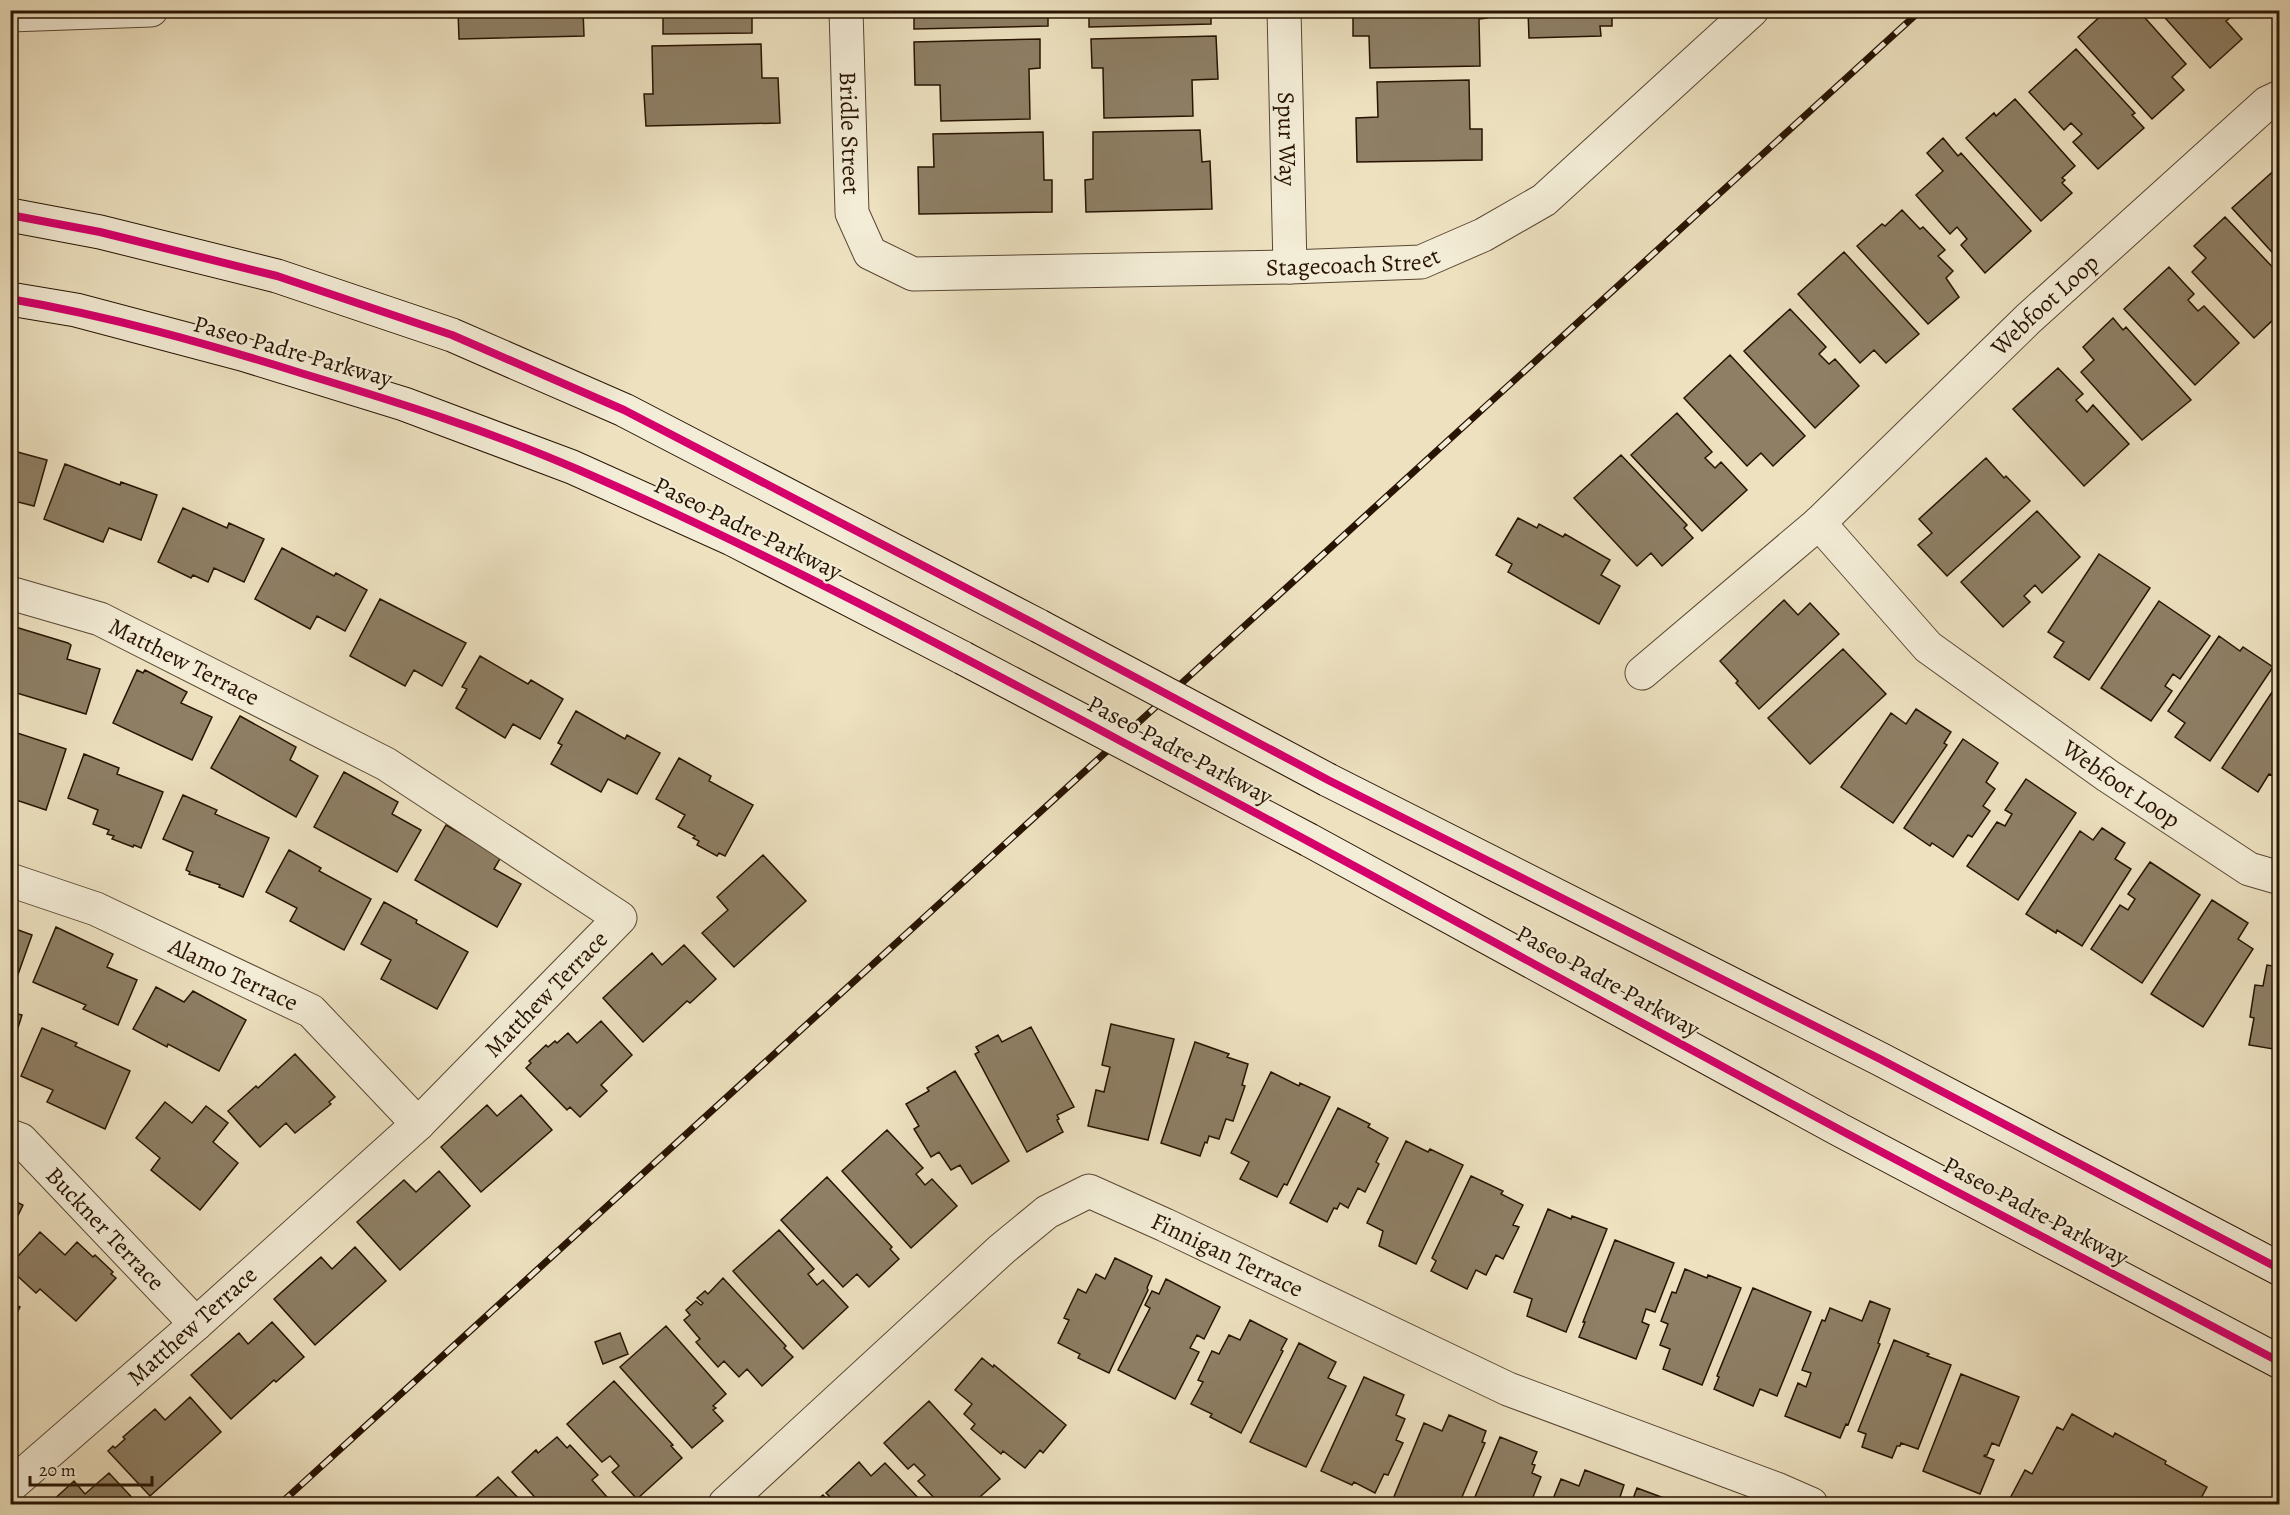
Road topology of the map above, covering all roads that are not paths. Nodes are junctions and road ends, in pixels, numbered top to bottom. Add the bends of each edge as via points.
1 (151, 10) edge
2 (846, 10) edge
3 (1284, 10) edge
4 (1752, 10) edge
5 (10, 15) edge
6 (2280, 97) edge
7 (10, 215) edge
8 (870, 253) joint
9 (1290, 267) junction
10 (10, 299) edge
11 (1819, 523) junction
12 (10, 593) edge
13 (1642, 673) dead end
14 (2280, 878) edge
15 (10, 880) edge
16 (418, 1124) junction
17 (10, 1136) edge
18 (2280, 1269) edge
19 (196, 1324) junction
20 (2280, 1362) edge
21 (10, 1485) edge
22 (1775, 1497) edge
23 (725, 1504) edge
24 (1811, 1504) edge

1 - 5 street
2 - 8 street, Bridle Street via 852,213
3 - 9 street, Spur Way
4 - 9 street, Stagecoach Street via 1544,200 1484,235 1421,262
6 - 11 street, Webfoot Loop via 2267,103 2028,319
7 - 18 street, Paseo Padre Parkway, bridge via 100,232 277,276 452,335 624,410 1328,780 1880,1059
8 - 9 street, Stagecoach Street via 913,274
10 - 20 street, Paseo Padre Parkway, bridge via 76,310 242,354 404,404 572,467 732,539 1309,840 1840,1130
11 - 13 street, Webfoot Loop
11 - 14 street, Webfoot Loop via 1928,647 2108,776 2249,869
12 - 16 street, Matthew Terrace via 100,619 386,764 620,918
15 - 16 street, Alamo Terrace via 96,909 311,1011
16 - 19 street, Matthew Terrace
17 - 19 street, Buckner Terrace via 21,1140
19 - 21 street, Matthew Terrace
22 - 23 street, Finnigan Terrace via 1508,1389 1089,1191 1047,1212 1002,1249
22 - 24 street, Finnigan Terrace

